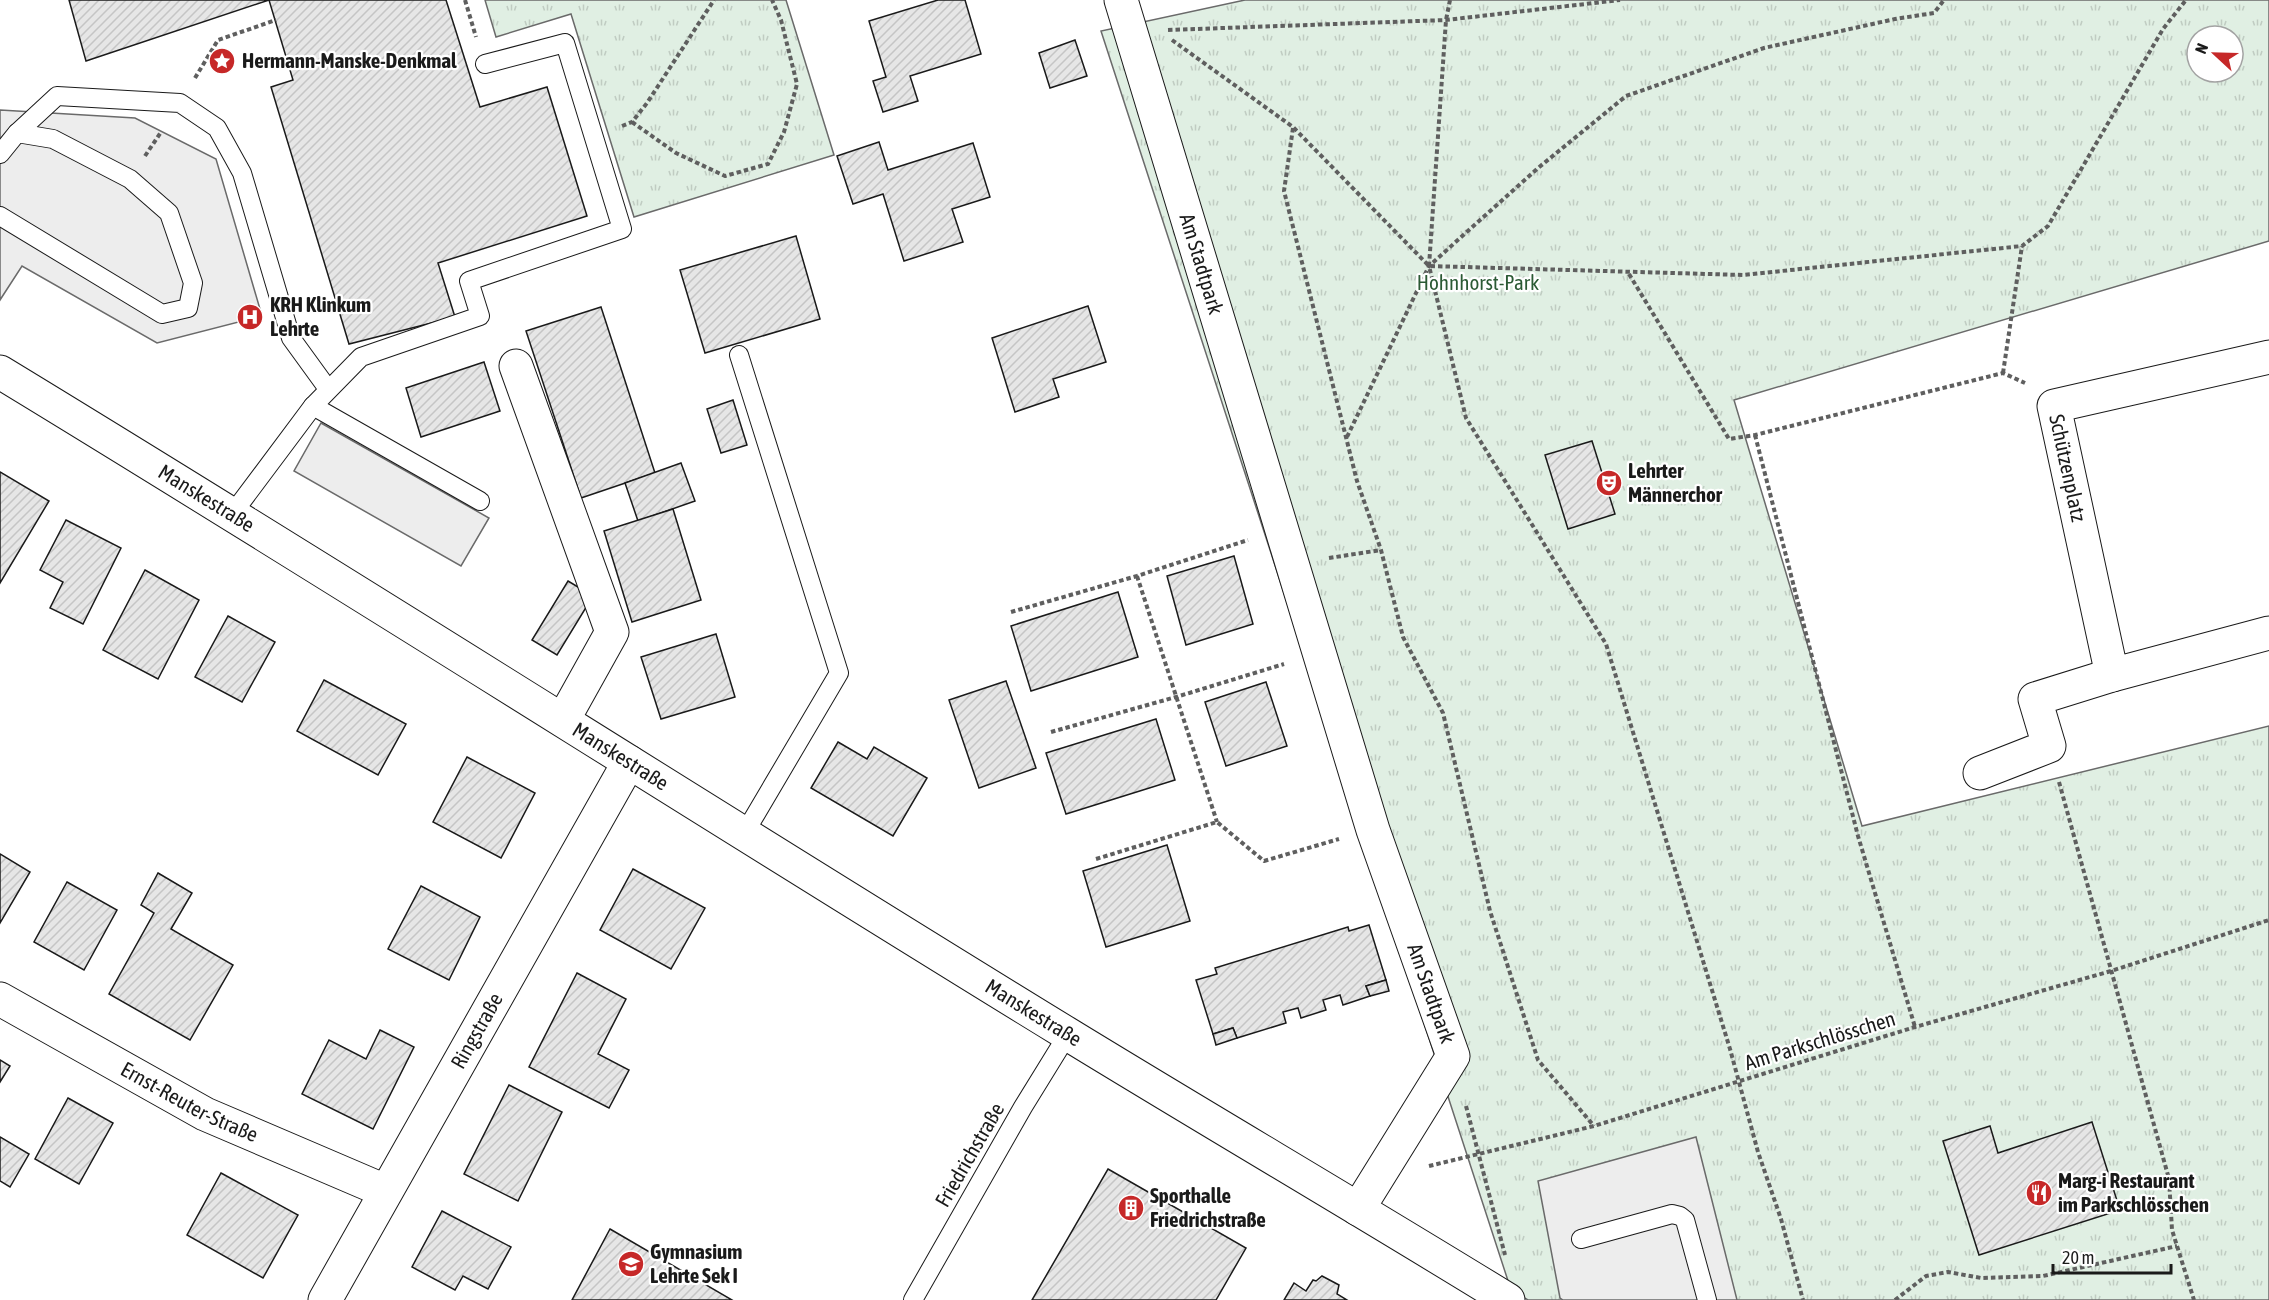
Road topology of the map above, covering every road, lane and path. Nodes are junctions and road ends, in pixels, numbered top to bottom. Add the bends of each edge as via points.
1 (465, 0) edge
2 (714, 0) edge
3 (772, 0) edge
4 (1121, 0) edge
5 (1450, 0) edge
6 (1620, 0) edge
7 (1944, 0) edge
8 (2186, 0) edge
9 (1446, 20) junction
10 (1145, 32) junction
11 (485, 64) joint
12 (632, 122) junction
13 (1293, 127) junction
14 (17, 134) junction
15 (594, 137) junction
16 (0, 153) edge
17 (0, 216) edge
18 (2022, 246) junction
19 (1429, 266) junction
20 (1628, 273) junction
21 (740, 355) dead end
22 (2269, 357) edge
23 (516, 366) dead end
24 (0, 372) edge
25 (2003, 373) junction
26 (328, 389) junction
27 (313, 406) junction
28 (2054, 406) junction
29 (1755, 435) junction
30 (1347, 437) junction
31 (480, 501) dead end
32 (234, 513) junction
33 (1282, 529) junction
34 (1382, 550) junction
35 (1292, 563) junction
36 (1137, 576) junction
37 (1011, 612) dead end
38 (2269, 633) edge
39 (1319, 653) junction
40 (2112, 675) junction
41 (1176, 697) junction
42 (563, 720) junction
43 (1051, 732) dead end
44 (2049, 746) junction
45 (629, 762) junction
46 (1980, 773) dead end
47 (1217, 822) junction
48 (1373, 830) junction
49 (744, 834) junction
50 (1096, 859) dead end
51 (2269, 920) edge
52 (2111, 971) junction
53 (0, 999) edge
54 (1915, 1027) junction
55 (1068, 1034) junction
56 (1453, 1056) junction
57 (1738, 1082) junction
58 (1594, 1126) junction
59 (1479, 1155) junction
60 (1377, 1178) junction
61 (385, 1191) junction
62 (1358, 1209) junction
63 (1581, 1239) dead end
64 (2177, 1246) junction
65 (1501, 1289) edge
66 (325, 1300) edge
67 (913, 1300) edge
68 (1707, 1300) edge
69 (1803, 1300) edge
70 (1895, 1300) edge
71 (2194, 1300) edge

1 - 11 path
2 - 12 path
3 - 12 path via 781,20 796,84 784,132 768,164 724,176 676,153
4 - 10 street, Am Stadtpark
5 - 9 path
6 - 9 path
7 - 19 path via 1934,13 1764,48 1626,96
8 - 18 path via 2163,28 2048,226
9 - 10 path
9 - 19 path
10 - 13 path
10 - 33 street, Am Stadtpark
11 - 15 lane via 565,43
12 - 15 path
13 - 19 path
13 - 30 path via 1284,191
14 - 16 lane
14 - 17 lane via 53,139 130,179 169,213 193,283 188,308 162,314
14 - 26 lane via 57,96 180,103 218,128 243,173 291,338
15 - 26 lane via 622,230 469,282 480,316 361,357
18 - 20 path via 1743,275
18 - 25 path
19 - 20 path
19 - 30 path
19 - 57 path via 1466,418 1606,644
20 - 29 path via 1729,439
21 - 49 lane via 839,673
22 - 28 street, Schützenplatz
23 - 42 street, Manskestraße via 612,632
24 - 32 street, Manskestraße
25 - 28 path via 2028,385
25 - 29 path
26 - 27 lane
27 - 31 lane
27 - 32 lane
28 - 40 street, Schützenplatz
29 - 54 path via 1858,836
30 - 34 path via 1357,481
32 - 42 street, Manskestraße
33 - 35 street, Am Stadtpark
33 - 36 path
34 - 35 path
34 - 58 path via 1403,637 1443,714 1490,911 1538,1060
35 - 39 street, Am Stadtpark
36 - 37 path
36 - 41 path
38 - 40 street
39 - 41 path
39 - 48 street, Am Stadtpark
40 - 44 street via 2035,699
41 - 43 path
41 - 47 path
42 - 45 street, Manskestraße
44 - 46 street
44 - 52 path
45 - 49 street, Manskestraße
45 - 61 street, Ringstraße
47 - 48 path via 1264,861
47 - 50 path
48 - 56 street, Am Stadtpark
49 - 55 street, Manskestraße
51 - 52 path, Am Parkschlösschen
52 - 54 path, Am Parkschlösschen
52 - 64 path via 2169,1179 2172,1230
53 - 61 street, Ernst-Reuter-Straße via 205,1114
54 - 57 path, Am Parkschlösschen
55 - 62 street, Manskestraße
55 - 67 lane, Friedrichstraße
56 - 59 path
56 - 60 street, Am Stadtpark
57 - 58 path, Am Parkschlösschen
57 - 69 path
58 - 59 path, Am Parkschlösschen
59 - 60 path, Am Parkschlösschen
59 - 65 path
60 - 62 street, Am Stadtpark
61 - 66 street, Ringstraße
62 - 65 street, Manskestraße
63 - 68 lane via 1672,1214 1680,1216 1685,1220
64 - 70 path via 2043,1276 1981,1278 1948,1272 1926,1276
64 - 71 path

